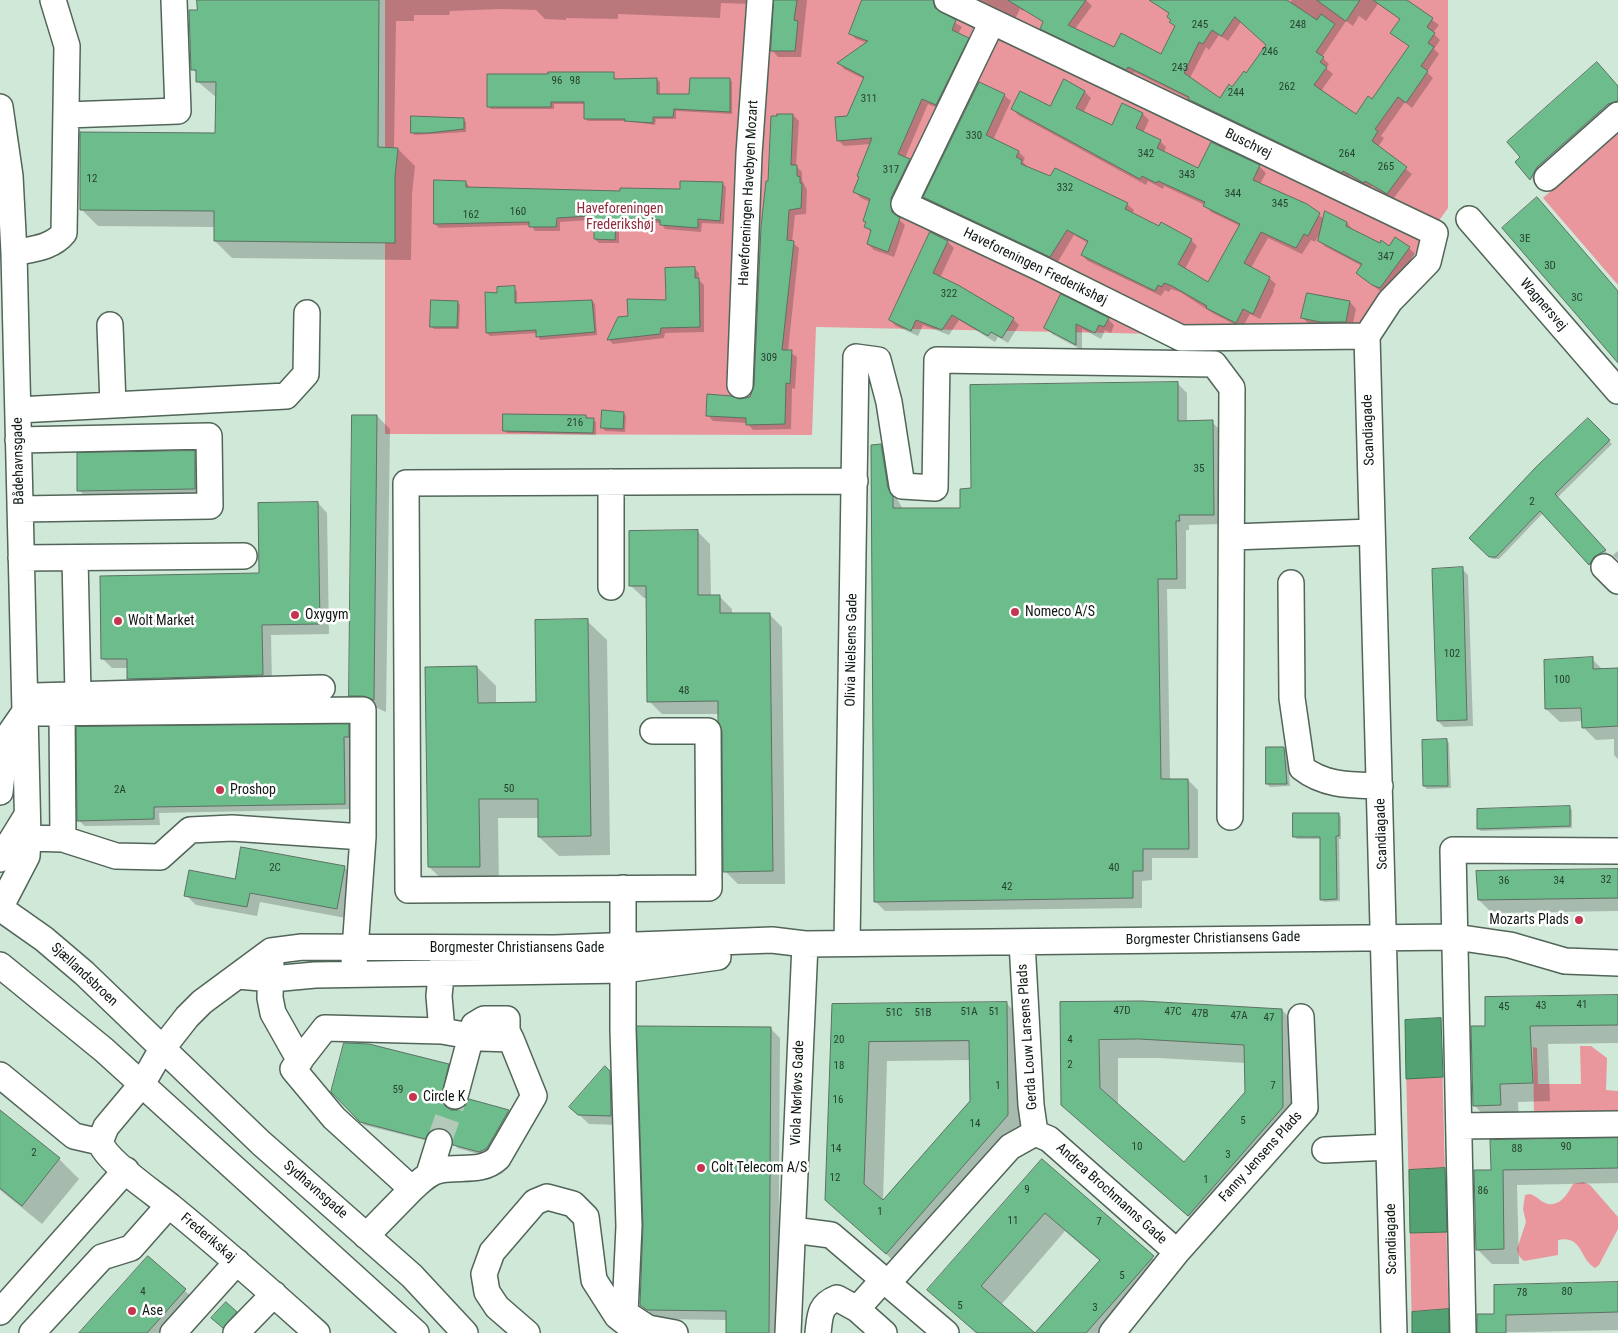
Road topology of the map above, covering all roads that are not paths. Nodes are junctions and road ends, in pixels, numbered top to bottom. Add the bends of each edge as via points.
1 (53, 0) edge
2 (174, 0) edge
3 (760, 0) edge
4 (947, 0) edge
5 (992, 22) junction
6 (0, 107) edge
7 (66, 115) junction
8 (1618, 116) edge
9 (1547, 178) dead end
10 (1469, 219) dead end
11 (14, 253) junction
12 (8, 301) edge
13 (307, 313) dead end
14 (110, 325) dead end
15 (1366, 336) junction
16 (740, 385) dead end
17 (1618, 391) edge
18 (113, 405) junction
19 (18, 410) junction
20 (18, 440) junction
21 (854, 481) junction
22 (611, 482) junction
23 (20, 509) junction
24 (1372, 532) junction
25 (1232, 537) junction
26 (244, 556) dead end
27 (21, 558) junction
28 (75, 558) junction
29 (1291, 583) dead end
30 (611, 587) dead end
31 (11, 606) edge
32 (322, 688) dead end
33 (70, 704) junction
34 (24, 705) junction
35 (653, 731) dead end
36 (10, 739) edge
37 (1380, 786) junction
38 (0, 792) edge
39 (1230, 817) dead end
40 (28, 826) junction
41 (363, 837) junction
42 (63, 839) junction
43 (1618, 851) edge
44 (0, 860) edge
45 (623, 888) junction
46 (0, 908) edge
47 (1455, 937) junction
48 (1385, 938) junction
49 (1022, 942) junction
50 (847, 943) junction
51 (805, 944) junction
52 (355, 948) junction
53 (443, 948) junction
54 (271, 951) junction
55 (624, 958) junction
56 (1618, 963) edge
57 (0, 965) edge
58 (441, 973) junction
59 (354, 974) junction
60 (238, 976) junction
61 (272, 979) junction
62 (1300, 1017) dead end
63 (491, 1030) junction
64 (442, 1031) junction
65 (162, 1049) junction
66 (300, 1061) junction
67 (0, 1075) edge
68 (142, 1084) junction
69 (460, 1097) tunnel mouth
70 (1618, 1124) edge
71 (1458, 1126) junction
72 (1035, 1133) junction
73 (100, 1142) junction
74 (444, 1143) tunnel mouth
75 (1390, 1147) junction
76 (1325, 1150) dead end
77 (126, 1170) junction
78 (427, 1178) junction
79 (169, 1205) junction
80 (793, 1230) junction
81 (366, 1236) junction
82 (1177, 1252) junction
83 (237, 1262) junction
84 (885, 1282) junction
85 (274, 1294) junction
86 (857, 1309) junction
87 (0, 1312) edge
88 (32, 1333) edge
89 (173, 1333) edge
90 (236, 1333) edge
91 (317, 1333) edge
92 (416, 1333) edge
93 (465, 1333) edge
94 (527, 1333) edge
95 (639, 1333) edge
96 (674, 1333) edge
97 (788, 1333) edge
98 (818, 1333) edge
99 (884, 1333) edge
100 (946, 1333) edge
101 (1112, 1333) edge
102 (1394, 1333) edge
103 (1463, 1333) edge

1 - 7 street via 67,46
2 - 7 street via 178,111
3 - 16 street, Haveforeningen Havebyen Mozart via 749,154
4 - 5 street, Buschvej
5 - 15 street, Buschvej via 1435,234 1428,262 1390,301
5 - 15 street, Haveforeningen Frederikshøj via 904,204 1181,338
6 - 11 street, Bådehavnsgade via 10,176
7 - 11 street via 64,233 48,246
8 - 9 street
10 - 17 street, Wagnersvej
11 - 12 street, Bådehavnsgade
12 - 19 street, Bådehavnsgade
13 - 18 street via 306,374 286,396
14 - 18 street
15 - 24 street, Scandiagade
18 - 19 street
19 - 20 street, Bådehavnsgade
20 - 23 street, Bådehavnsgade
20 - 23 street via 209,436 210,506
21 - 22 street
21 - 25 street, Olivia Nielsens Gade via 856,357 878,360 889,402 902,486 935,488 937,360 1214,364 1232,388
21 - 50 street, Olivia Nielsens Gade
22 - 30 street
22 - 45 street via 406,483 408,890
23 - 27 street, Bådehavnsgade
24 - 25 street
24 - 37 street, Scandiagade
25 - 39 street
26 - 28 street
27 - 28 street
27 - 31 street, Bådehavnsgade
28 - 33 street
29 - 37 street via 1292,698 1302,768 1315,778 1335,784
31 - 34 street, Bådehavnsgade
32 - 33 street
33 - 34 street
33 - 41 street via 364,710
33 - 42 street
34 - 36 street, Bådehavnsgade
35 - 45 street via 708,730 709,888
36 - 38 street
36 - 40 street, Bådehavnsgade
37 - 48 street, Scandiagade
40 - 42 street
40 - 44 street
40 - 46 street, Bådehavnsgade via 27,856
41 - 42 street via 232,828 190,830 160,857 116,856
41 - 52 street
43 - 47 street via 1453,850
45 - 55 street
46 - 65 street, Sjællandsbroen via 44,938
47 - 48 street, Borgmester Christiansens Gade
47 - 56 street, Borgmester Christiansens Gade via 1510,945 1565,961
47 - 71 street
48 - 49 street, Borgmester Christiansens Gade
48 - 75 street, Scandiagade
49 - 50 street, Borgmester Christiansens Gade
49 - 72 street, Gerda Louw Larsens Plads
50 - 51 street, Borgmester Christiansens Gade
51 - 55 street, Borgmester Christiansens Gade via 772,940
51 - 80 street, Viola Nørløvs Gade
52 - 53 street, Borgmester Christiansens Gade
52 - 54 street, Borgmester Christiansens Gade via 302,947
52 - 59 street
53 - 55 street, Borgmester Christiansens Gade
53 - 58 street
54 - 60 street, Borgmester Christiansens Gade
54 - 61 street
55 - 58 street, Borgmester Christiansens Gade
55 - 96 street via 628,1248 625,1312 648,1328
57 - 68 street
58 - 59 street, Borgmester Christiansens Gade
58 - 64 street
59 - 61 street, Borgmester Christiansens Gade
60 - 61 street, Borgmester Christiansens Gade
60 - 65 street, Borgmester Christiansens Gade via 202,1002
61 - 66 street via 270,998 273,1013
62 - 82 street, Fanny Jensens Plads via 1305,1108
63 - 64 street
63 - 69 street
63 - 78 street via 534,1096 493,1163
64 - 66 street via 325,1028
65 - 68 street, Borgmester Christiansens Gade
65 - 81 street, Sydhavnsgade
66 - 78 street via 293,1069 334,1118
67 - 73 street via 74,1136
68 - 73 street via 106,1127
68 - 92 street
70 - 71 street
71 - 103 street
72 - 82 street, Andrea Brochmanns Gade via 1049,1139
72 - 84 street via 1010,1147
73 - 77 street, Frederikskaj via 107,1154
74 - 78 street
75 - 76 street
75 - 102 street, Scandiagade
77 - 79 street, Frederikskaj
77 - 87 street
78 - 81 street
79 - 83 street, Frederikskaj
79 - 88 street via 131,1248 102,1257
80 - 84 street via 831,1235
80 - 97 street, Viola Nørløvs Gade
81 - 93 street, Sydhavnsgade via 412,1276
82 - 101 street, Andrea Brochmanns Gade
83 - 85 street, Frederikskaj
83 - 89 street
84 - 86 street
84 - 100 street
85 - 90 street
85 - 91 street, Frederikskaj
86 - 98 street via 837,1298 828,1302 820,1310
86 - 99 street
94 - 95 street via 496,1306 487,1292 484,1274 492,1252 535,1202 548,1197 573,1204 586,1216 594,1280 617,1316

